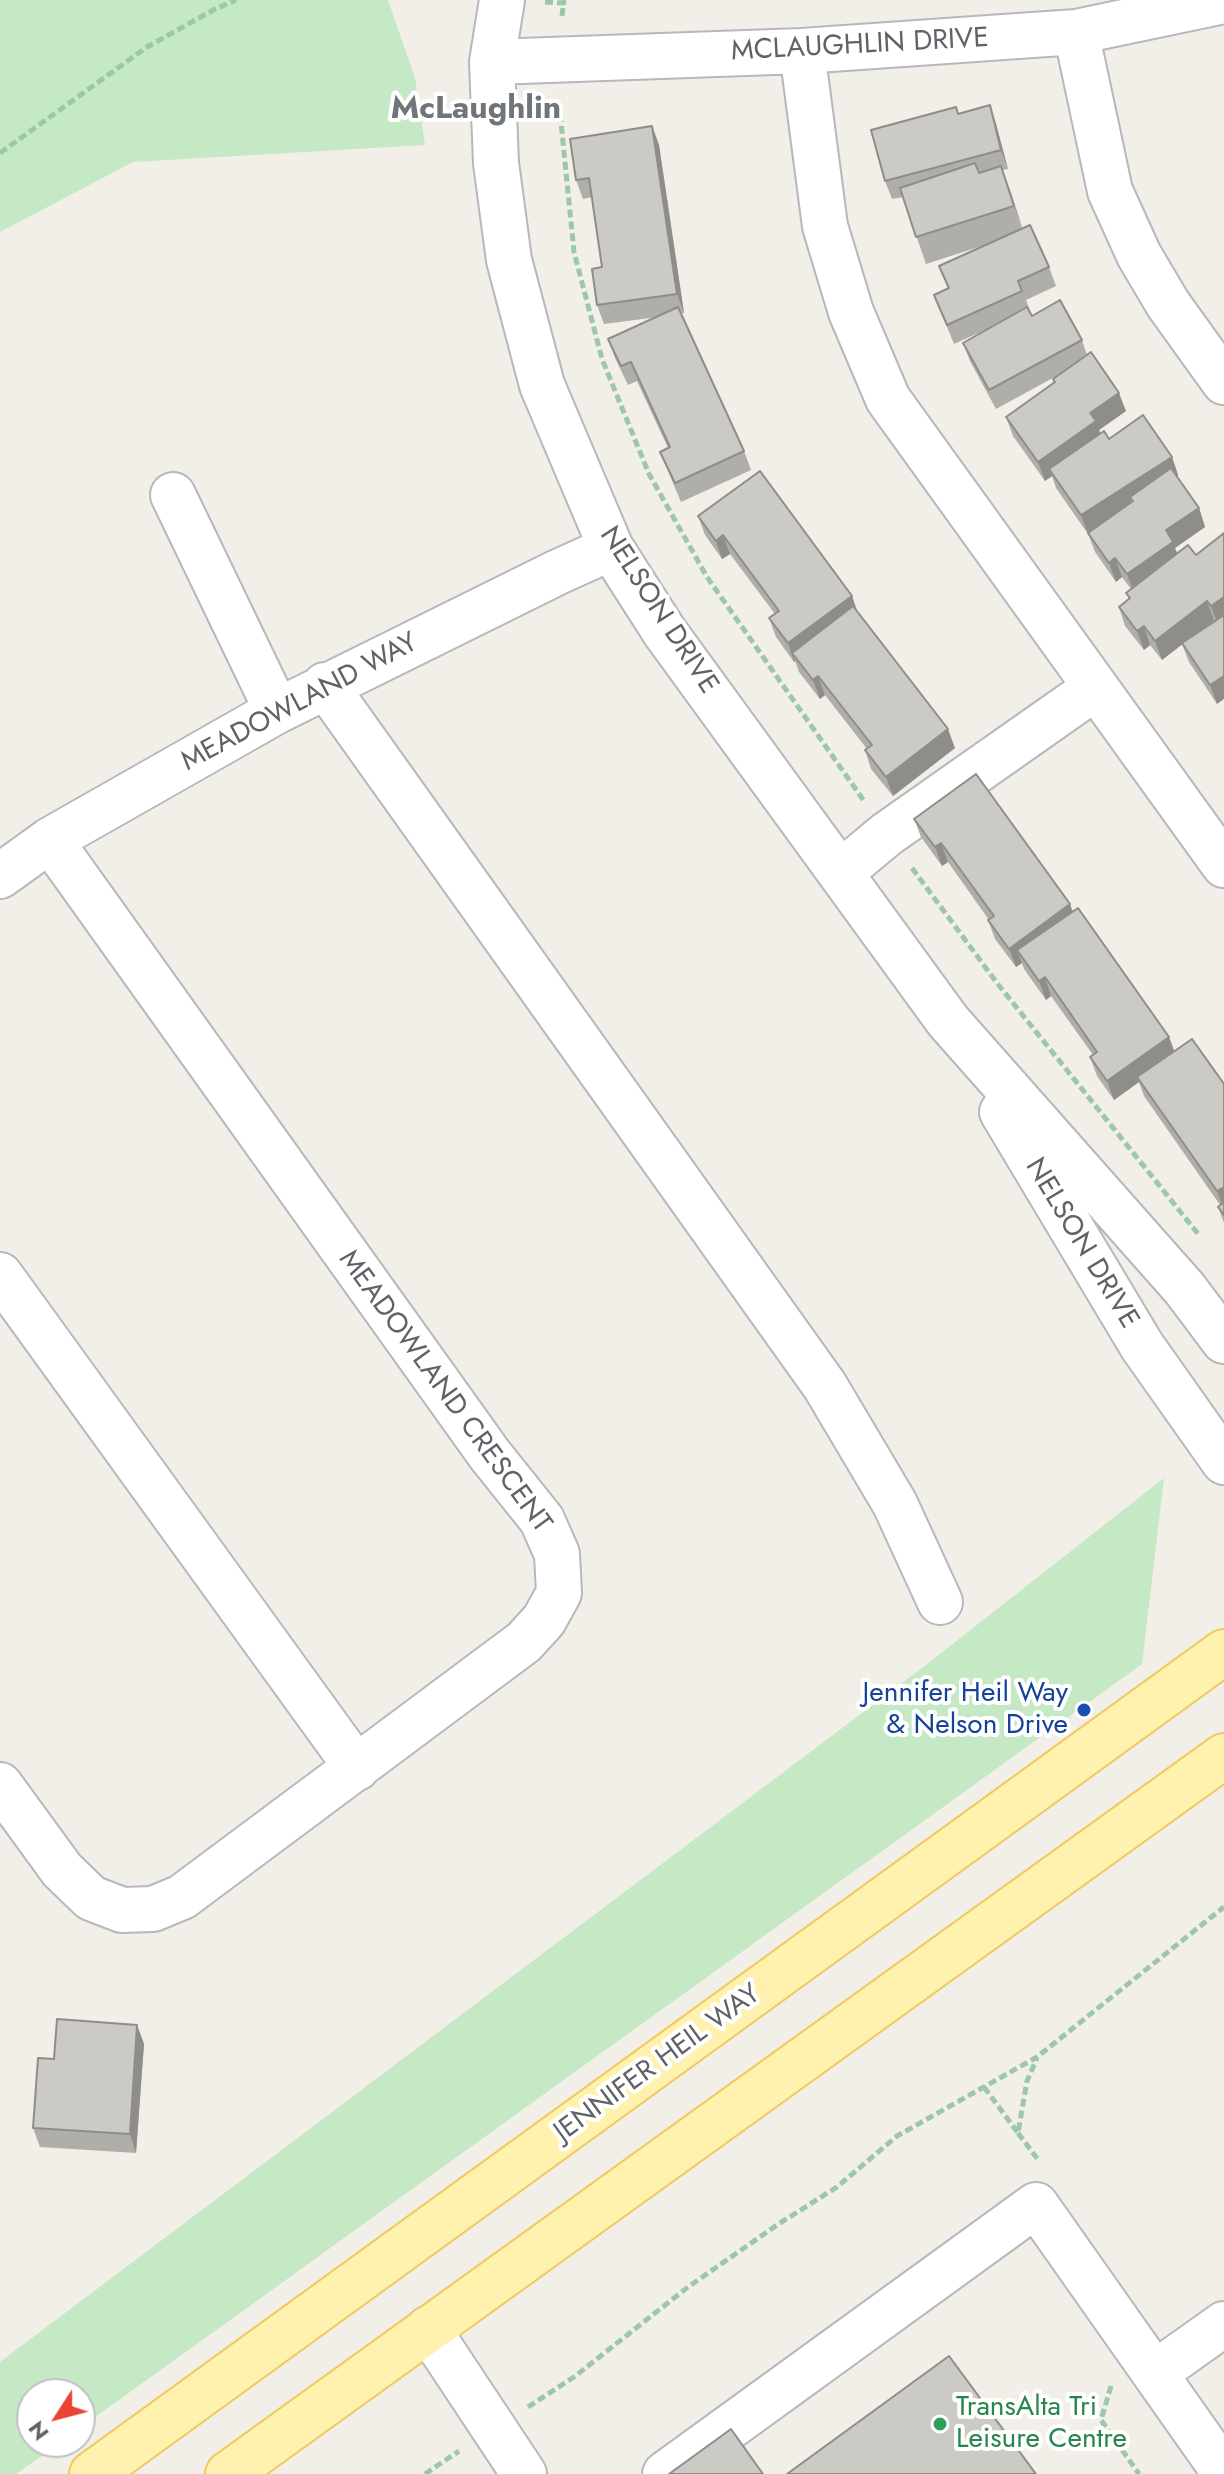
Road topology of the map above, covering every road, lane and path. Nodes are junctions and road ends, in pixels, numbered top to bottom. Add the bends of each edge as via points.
1 (236, 0) edge
2 (502, 0) edge
3 (1224, 1) edge
4 (1076, 32) junction
5 (802, 51) junction
6 (492, 62) junction
7 (559, 110) dead end
8 (0, 153) edge
9 (1224, 382) edge
10 (173, 495) dead end
11 (611, 548) junction
12 (325, 685) junction
13 (1095, 688) junction
14 (277, 711) junction
15 (887, 834) junction
16 (50, 840) junction
17 (1224, 865) edge
18 (840, 873) junction
19 (0, 876) edge
20 (948, 1021) junction
21 (1209, 1247) dead end
22 (0, 1275) edge
23 (1224, 1341) edge
24 (1224, 1462) edge
25 (940, 1602) dead end
26 (1224, 1652) edge
27 (1224, 1756) edge
28 (357, 1768) junction
29 (0, 1785) edge
30 (1224, 1907) edge
31 (1037, 2057) junction
32 (984, 2087) junction
33 (1018, 2133) junction
34 (1046, 2171) dead end
35 (1224, 2324) edge
36 (428, 2329) junction
37 (1129, 2336) junction
38 (1155, 2373) junction
39 (495, 2428) junction
40 (1224, 2472) edge
41 (92, 2474) edge
42 (228, 2474) edge
43 (425, 2474) edge
44 (524, 2474) edge
45 (665, 2474) edge
46 (1139, 2474) edge

1 - 8 path via 147,47
2 - 6 street, NELSON DRIVE
3 - 4 street, MCLAUGHLIN DRIVE
4 - 5 street, MCLAUGHLIN DRIVE
4 - 9 street via 1110,191 1168,304
5 - 6 street, MCLAUGHLIN DRIVE
5 - 13 street via 825,226 851,312 888,399
6 - 11 street, NELSON DRIVE via 496,163 509,260 542,385
7 - 15 path via 574,252 602,359 649,474 707,577
10 - 14 street
11 - 12 street, MEADOWLAND WAY
11 - 18 street, NELSON DRIVE via 664,631
12 - 14 street, MEADOWLAND WAY
12 - 25 street via 825,1386 895,1504
13 - 15 street
13 - 17 street
14 - 16 street, MEADOWLAND WAY
15 - 18 street
15 - 21 path via 997,983
16 - 19 street, MEADOWLAND WAY
16 - 28 street, MEADOWLAND CRESCENT via 490,1455 542,1520 557,1554 559,1593 524,1642
18 - 20 street, NELSON DRIVE
20 - 23 street, NELSON DRIVE via 1185,1289
20 - 24 street, NELSON DRIVE via 1142,1346
22 - 28 street
26 - 41 main road, JENNIFER HEIL WAY
27 - 36 main road
28 - 29 street, MEADOWLAND CRESCENT via 182,1897 153,1909 122,1910 91,1898 62,1870
30 - 31 path
31 - 32 path
31 - 33 path
32 - 33 path
32 - 39 path via 897,2136 837,2187 688,2287 574,2377
33 - 34 path
35 - 38 street
36 - 39 street
36 - 42 main road
37 - 38 street
37 - 45 street via 1036,2205
37 - 46 path via 1101,2420
38 - 40 street
39 - 43 path
39 - 44 street

